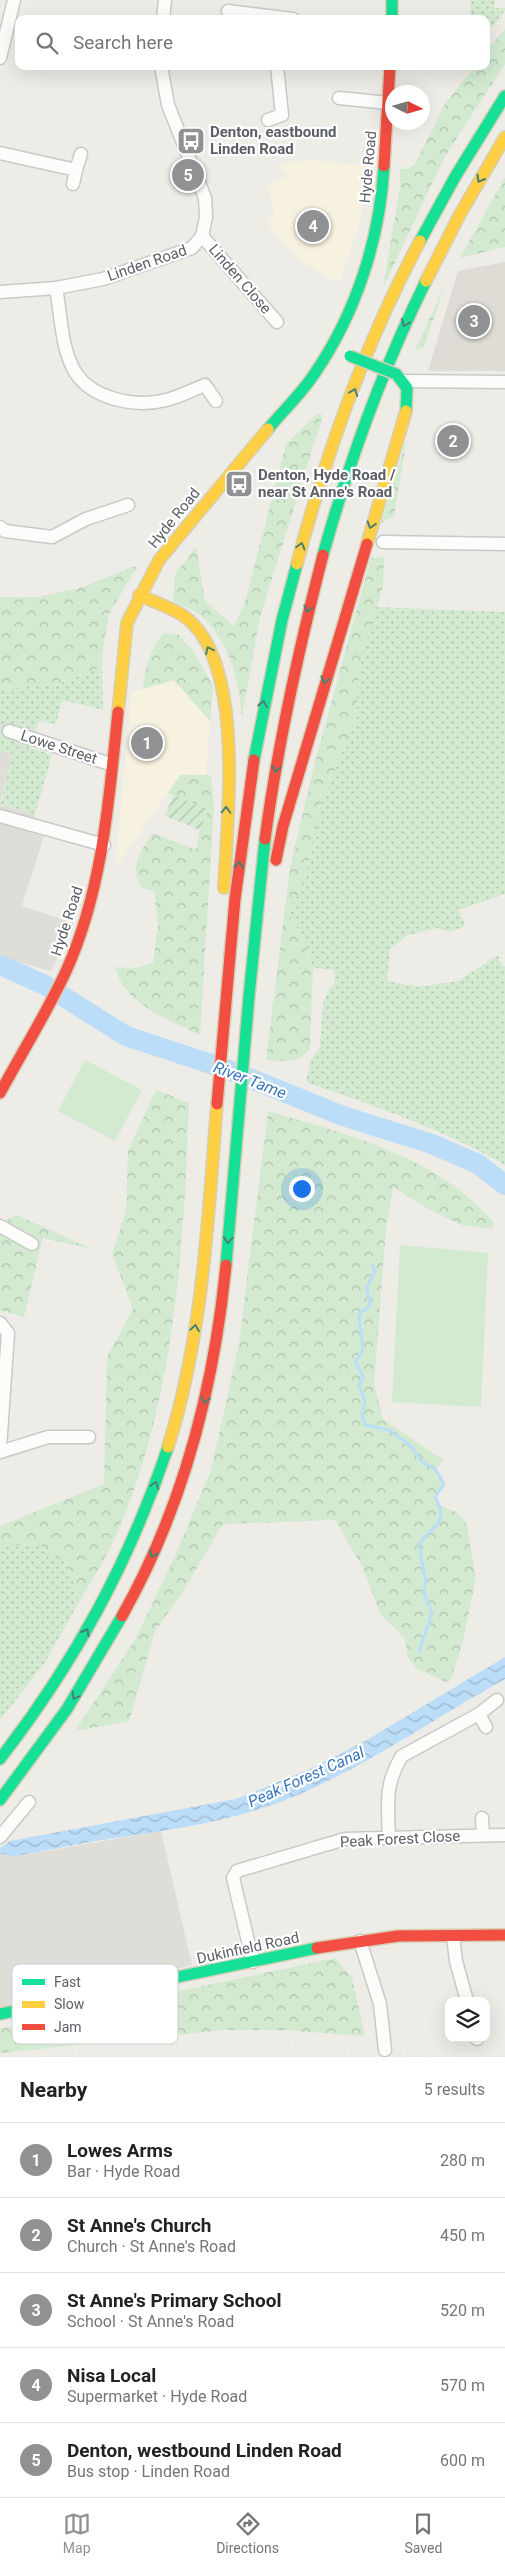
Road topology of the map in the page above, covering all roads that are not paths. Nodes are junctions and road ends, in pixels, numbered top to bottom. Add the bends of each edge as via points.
1 (14, 0) edge
2 (165, 0) edge
3 (392, 0) edge
4 (228, 11) dead end
5 (163, 15) edge
6 (257, 15) edge
7 (392, 15) edge
8 (0, 58) edge
9 (162, 70) edge
10 (277, 70) edge
11 (390, 70) edge
12 (389, 85) edge
13 (505, 96) edge
14 (338, 98) dead end
15 (385, 103) edge
16 (268, 120) dead end
17 (386, 130) edge
18 (505, 137) edge
19 (0, 153) edge
20 (81, 154) dead end
21 (76, 170) junction
22 (73, 184) dead end
23 (202, 236) junction
24 (56, 288) junction
25 (0, 292) edge
26 (277, 322) dead end
27 (332, 346) junction
28 (400, 378) junction
29 (505, 382) edge
30 (216, 401) dead end
31 (128, 505) dead end
32 (0, 527) edge
33 (383, 542) dead end
34 (505, 544) edge
35 (139, 595) junction
36 (8, 731) dead end
37 (110, 764) junction
38 (0, 816) edge
39 (104, 845) junction
40 (229, 912) junction
41 (261, 915) junction
42 (0, 1093) edge
43 (0, 1226) edge
44 (32, 1244) dead end
45 (0, 1323) edge
46 (3, 1375) edge
47 (89, 1437) dead end
48 (0, 1448) edge
49 (0, 1452) edge
50 (497, 1700) dead end
51 (479, 1714) junction
52 (486, 1727) dead end
53 (0, 1759) edge
54 (0, 1800) edge
55 (29, 1802) dead end
56 (482, 1818) dead end
57 (482, 1835) junction
58 (505, 1835) edge
59 (0, 1836) edge
60 (389, 1837) junction
61 (505, 1935) edge
62 (453, 1936) junction
63 (360, 1941) junction
64 (253, 1962) junction
65 (178, 1977) edge
66 (466, 1997) edge
67 (386, 2050) dead end

1 - 8 street
2 - 5 street
3 - 7 main road
4 - 6 street
9 - 23 street, Linden Road via 168,105 205,198
10 - 16 street via 282,116
11 - 12 main road, Hyde Road
40 -> 13 main road via 276,638 307,522 383,319 428,226
14 - 15 street
17 - 27 main road, Hyde Road via 377,227 359,288
18 -> 41 main road via 456,222 408,317 362,430 330,529 305,623 284,724
19 - 21 street
20 - 21 street
21 - 22 street
23 - 24 street, Linden Road via 192,248 160,260 102,279
23 - 26 street, Linden Close
24 - 25 street, Linden Road
24 - 30 street via 74,370 95,390 127,403 166,401 205,384
27 - 28 main road, bridge
27 - 35 main road, Hyde Road via 314,375 159,560
28 - 29 street
28 -> 41 main road via 408,395 406,411 282,826
31 - 32 street via 86,519 52,537 5,531
33 - 34 street
35 - 37 main road, Hyde Road via 127,623
40 -> 35 main road via 228,737 223,690 210,648 193,624
36 - 37 street, Lowe Street
37 - 39 main road, Hyde Road
38 - 39 street
39 - 42 main road, Hyde Road via 86,916 67,969
53 -> 40 main road via 48,1696 89,1628 128,1552 172,1432 191,1356 201,1292
41 -> 54 main road via 215,1354 188,1462 133,1599 65,1712
43 - 44 street
45 - 46 street via 8,1334
46 - 48 street
47 - 49 street via 48,1437
50 - 51 street
51 - 52 street
51 - 60 street via 402,1756 387,1789
55 - 59 street
56 - 57 street, Peak Forest Close
57 - 58 street, Peak Forest Close
57 - 60 street, Peak Forest Close
60 - 64 street, Peak Forest Close via 327,1843 237,1871 233,1878
61 - 62 main road, Dukinfield Road
62 - 63 main road, Dukinfield Road via 398,1936
62 - 66 street
63 - 64 main road, Dukinfield Road
63 - 67 street via 380,2004
64 - 65 main road, Dukinfield Road

